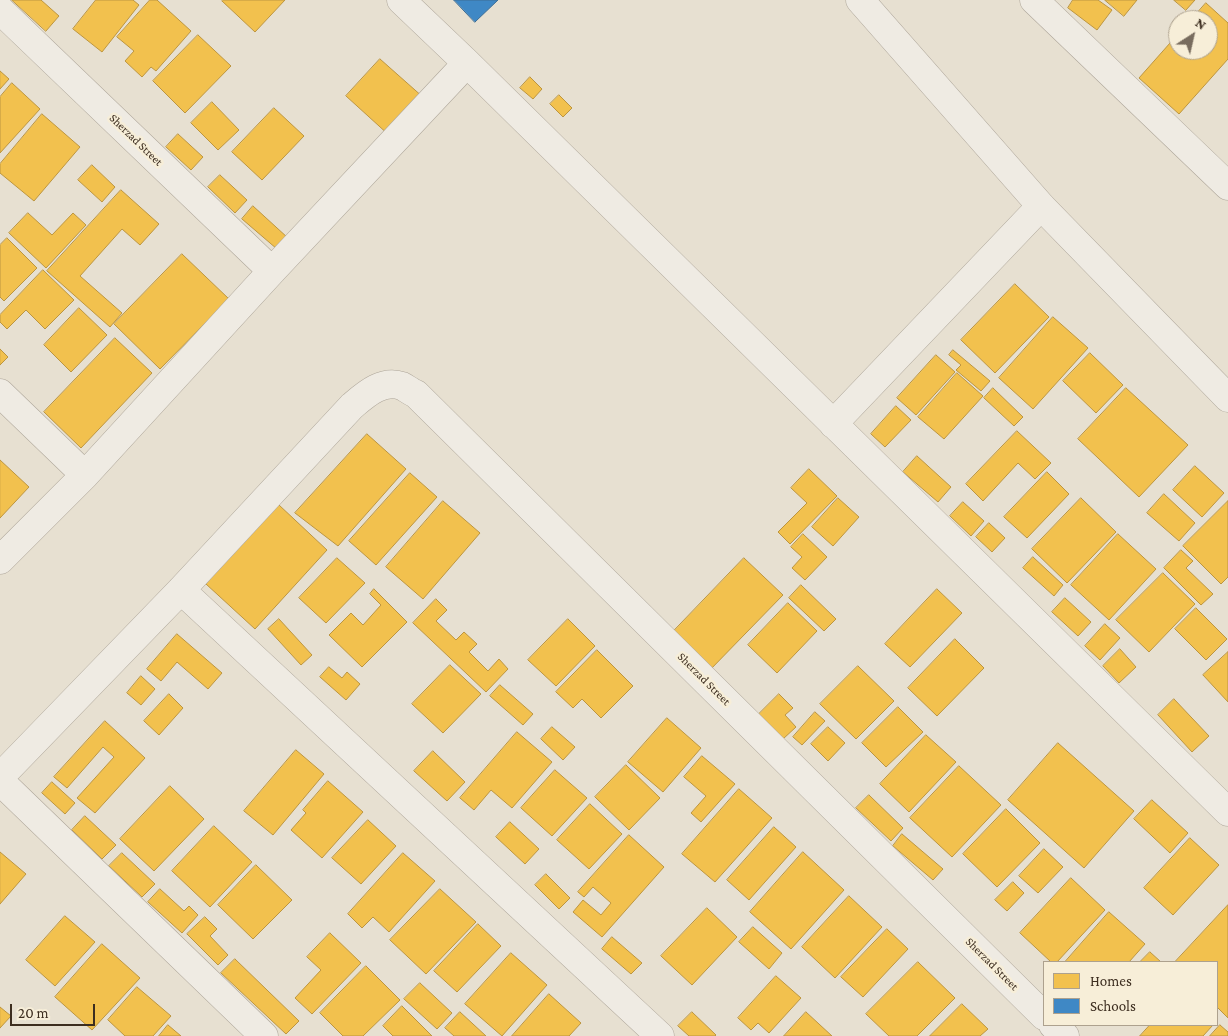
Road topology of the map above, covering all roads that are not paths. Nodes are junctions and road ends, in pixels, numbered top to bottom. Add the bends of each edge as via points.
1 (401, 0) edge
2 (860, 0) edge
3 (1034, 0) edge
4 (0, 10) edge
5 (467, 63) junction
6 (1228, 186) edge
7 (1041, 206) junction
8 (272, 271) junction
9 (0, 393) edge
10 (1228, 398) edge
11 (833, 424) junction
12 (85, 474) junction
13 (0, 560) edge
14 (181, 590) junction
15 (0, 777) edge
16 (0, 782) edge
17 (1228, 812) edge
18 (1043, 1015) edge
19 (1054, 1026) edge
20 (264, 1036) edge
21 (660, 1036) edge
22 (1065, 1036) edge

1 - 5 street
2 - 7 street
3 - 6 street
4 - 8 street, Sherzad Street
5 - 8 street
5 - 11 street
7 - 10 street
7 - 11 street
8 - 12 street
9 - 12 street
11 - 17 street
12 - 13 street
14 - 15 street, Sherzad Street
14 - 18 street, Sherzad Street via 352,406 384,385 400,385 416,394
14 - 21 street
16 - 20 street
19 - 22 street

